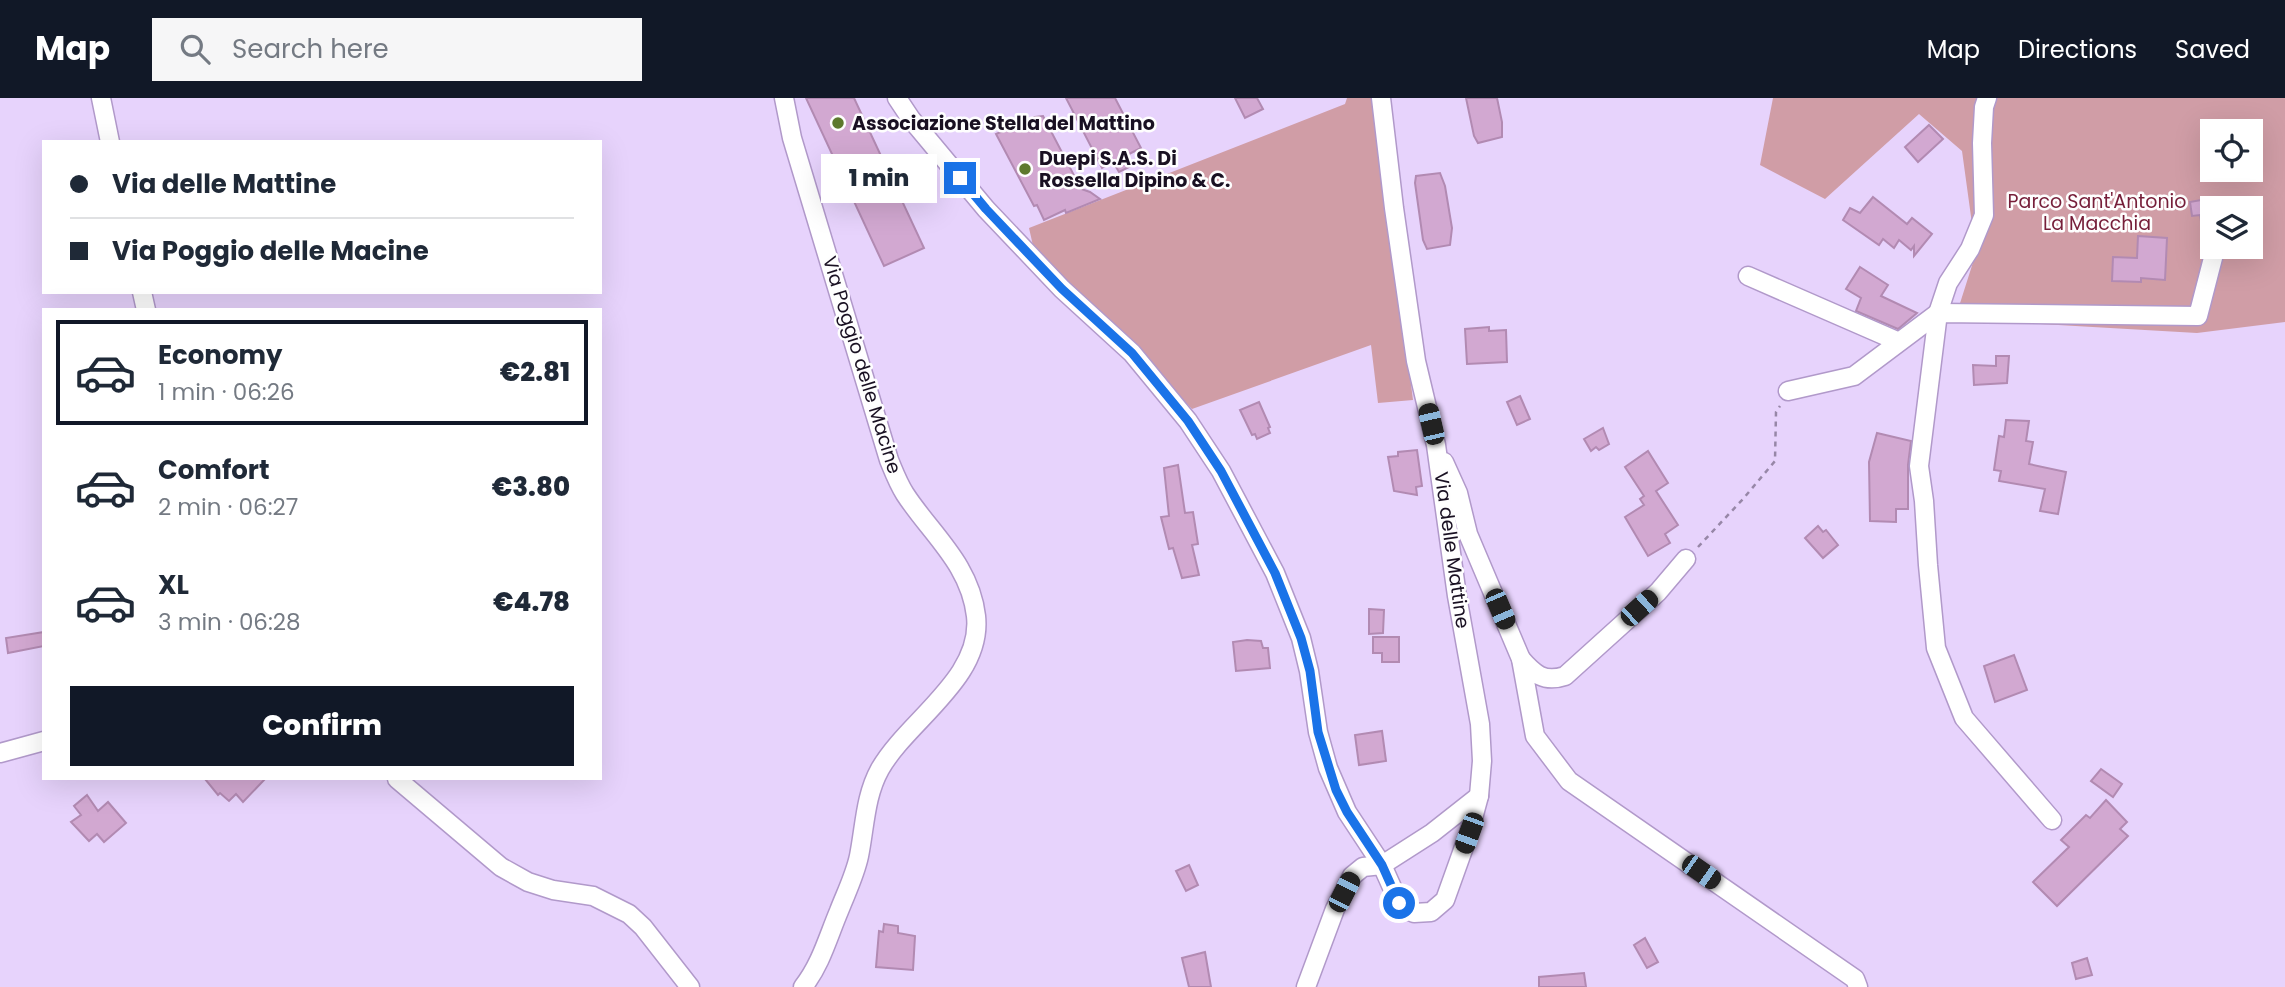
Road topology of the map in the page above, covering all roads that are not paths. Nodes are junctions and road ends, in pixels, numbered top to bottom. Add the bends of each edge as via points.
1 (101, 98) edge
2 (784, 98) edge
3 (897, 98) edge
4 (1381, 98) edge
5 (1987, 98) edge
6 (110, 140) edge
7 (2213, 259) edge
8 (1748, 276) dead end
9 (1938, 313) junction
10 (1897, 341) junction
11 (1788, 391) road end
12 (1436, 445) junction
13 (1686, 559) road end
14 (1521, 659) junction
15 (42, 742) edge
16 (0, 754) edge
17 (398, 780) edge
18 (1479, 796) junction
19 (2053, 820) dead end
20 (1383, 868) junction
21 (690, 987) edge
22 (803, 987) edge
23 (1306, 987) edge
24 (1858, 987) edge

1 - 6 street
2 - 22 street, Via Poggio delle Macine via 889,460 904,493 952,553 976,615 972,652 957,678 891,751 878,772 855,873 816,970
3 - 20 street via 986,209 1062,289 1132,353 1188,421 1221,471 1275,573 1301,638 1318,732 1336,790
4 - 12 street, Via delle Mattine via 1416,361
5 - 9 street via 1982,143 1984,215 1970,249 1948,283
7 - 9 street via 2197,316
8 - 10 street
9 - 10 street
9 - 19 street via 1919,466 1936,648 1964,718
10 - 11 street via 1854,376
12 - 14 street
12 - 18 street, Via delle Mattine via 1480,724
13 - 14 street via 1658,592 1565,676 1544,679
14 - 24 street via 1535,736 1569,781 1855,979
15 - 16 street
17 - 21 street via 501,867 528,882 593,896 629,914
18 - 20 street
18 - 20 street, Via delle Mattine via 1439,907 1423,914 1405,909
20 - 23 street via 1363,867 1352,876

